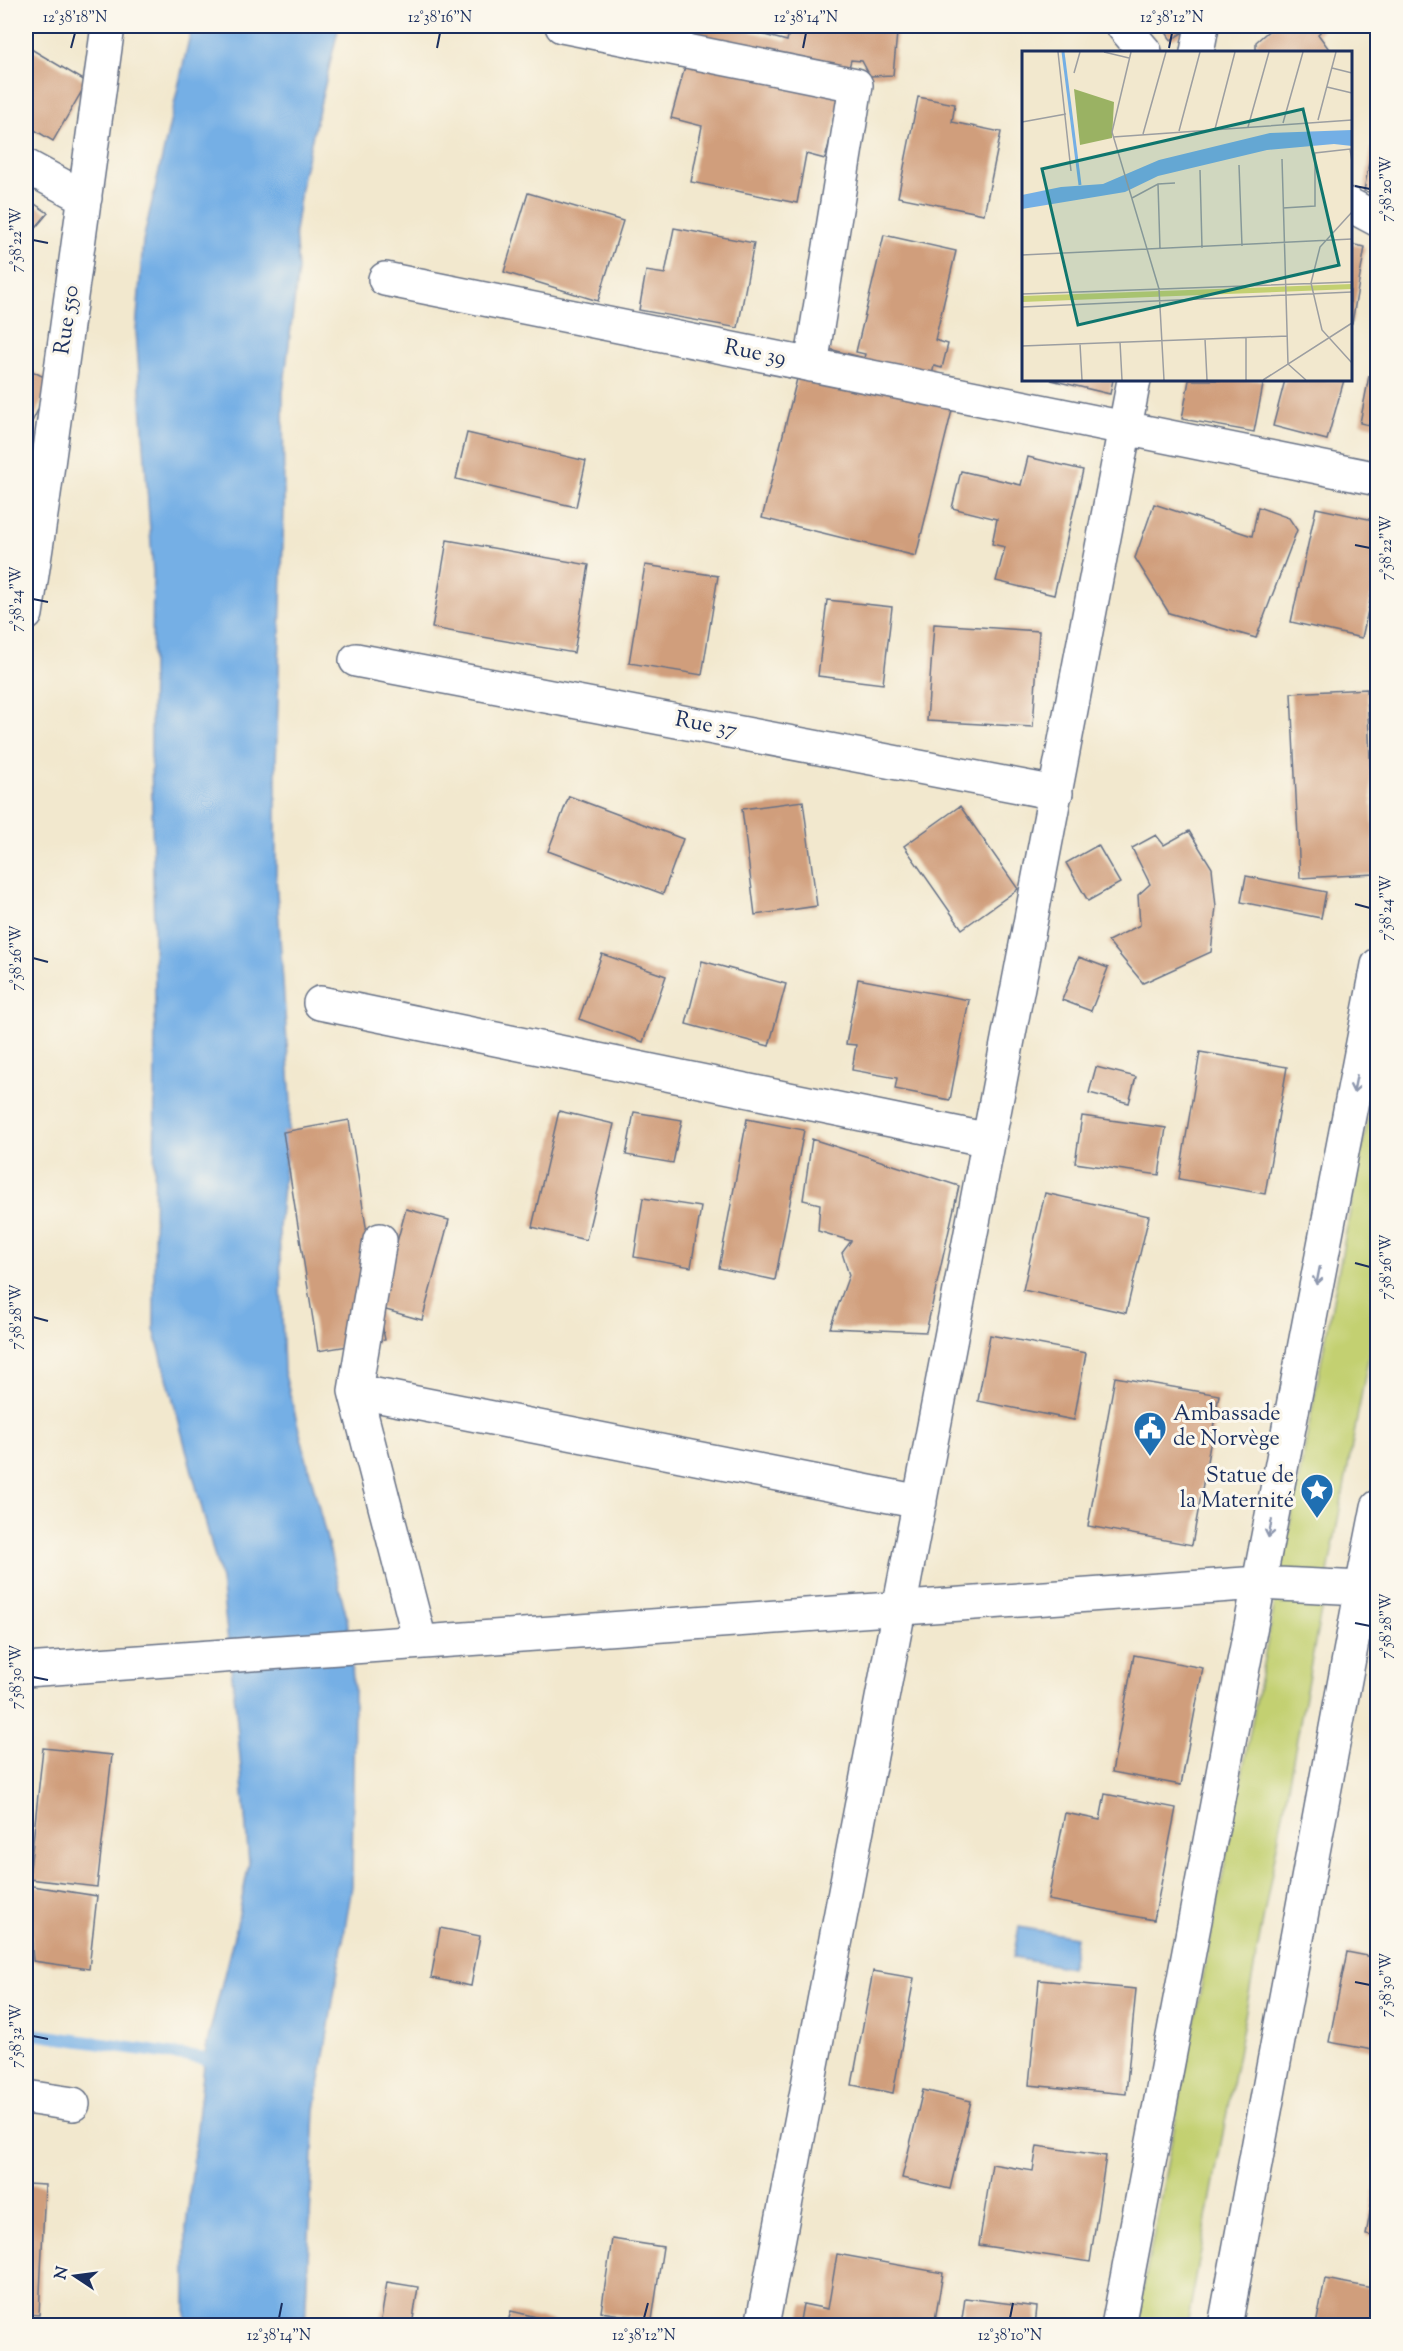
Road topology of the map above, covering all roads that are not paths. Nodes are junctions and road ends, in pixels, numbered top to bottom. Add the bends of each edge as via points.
1 (108, 26) edge
2 (562, 26) edge
3 (1123, 26) edge
4 (1202, 26) edge
5 (1144, 51) edge
6 (1197, 51) edge
7 (26, 166) edge
8 (85, 198) junction
9 (1352, 206) edge
10 (1377, 220) edge
11 (385, 279) dead end
12 (811, 365) junction
13 (1134, 381) edge
14 (1125, 429) junction
15 (1377, 479) edge
16 (34, 496) edge
17 (26, 614) edge
18 (356, 660) dead end
19 (1056, 793) junction
20 (1377, 965) edge
21 (320, 1003) dead end
22 (989, 1140) junction
23 (380, 1240) dead end
24 (355, 1391) junction
25 (920, 1502) junction
26 (1377, 1507) edge
27 (1259, 1583) junction
28 (1370, 1589) edge
29 (900, 1608) junction
30 (420, 1641) junction
31 (26, 1670) edge
32 (26, 2097) edge
33 (74, 2104) dead end
34 (762, 2325) edge
35 (1118, 2325) edge
36 (1225, 2325) edge

1 - 8 street, Rue 550
2 - 12 street via 856,85
3 - 5 street
4 - 6 street
7 - 8 street
8 - 16 street, Rue 550
9 - 10 street
11 - 12 street, Rue 39
12 - 14 street, Rue 39
13 - 14 street
14 - 15 street, Rue 39
14 - 19 street
16 - 17 street, Rue 550
18 - 19 street, Rue 37
19 - 22 street
20 -> 27 street
21 - 22 street
22 - 25 street
23 - 24 street
24 - 25 street
24 - 30 street
25 - 29 street
26 - 28 street
27 - 28 street
27 - 29 street
27 - 35 street
28 - 36 street
29 - 30 street
29 - 34 street
30 - 31 street
32 - 33 street

